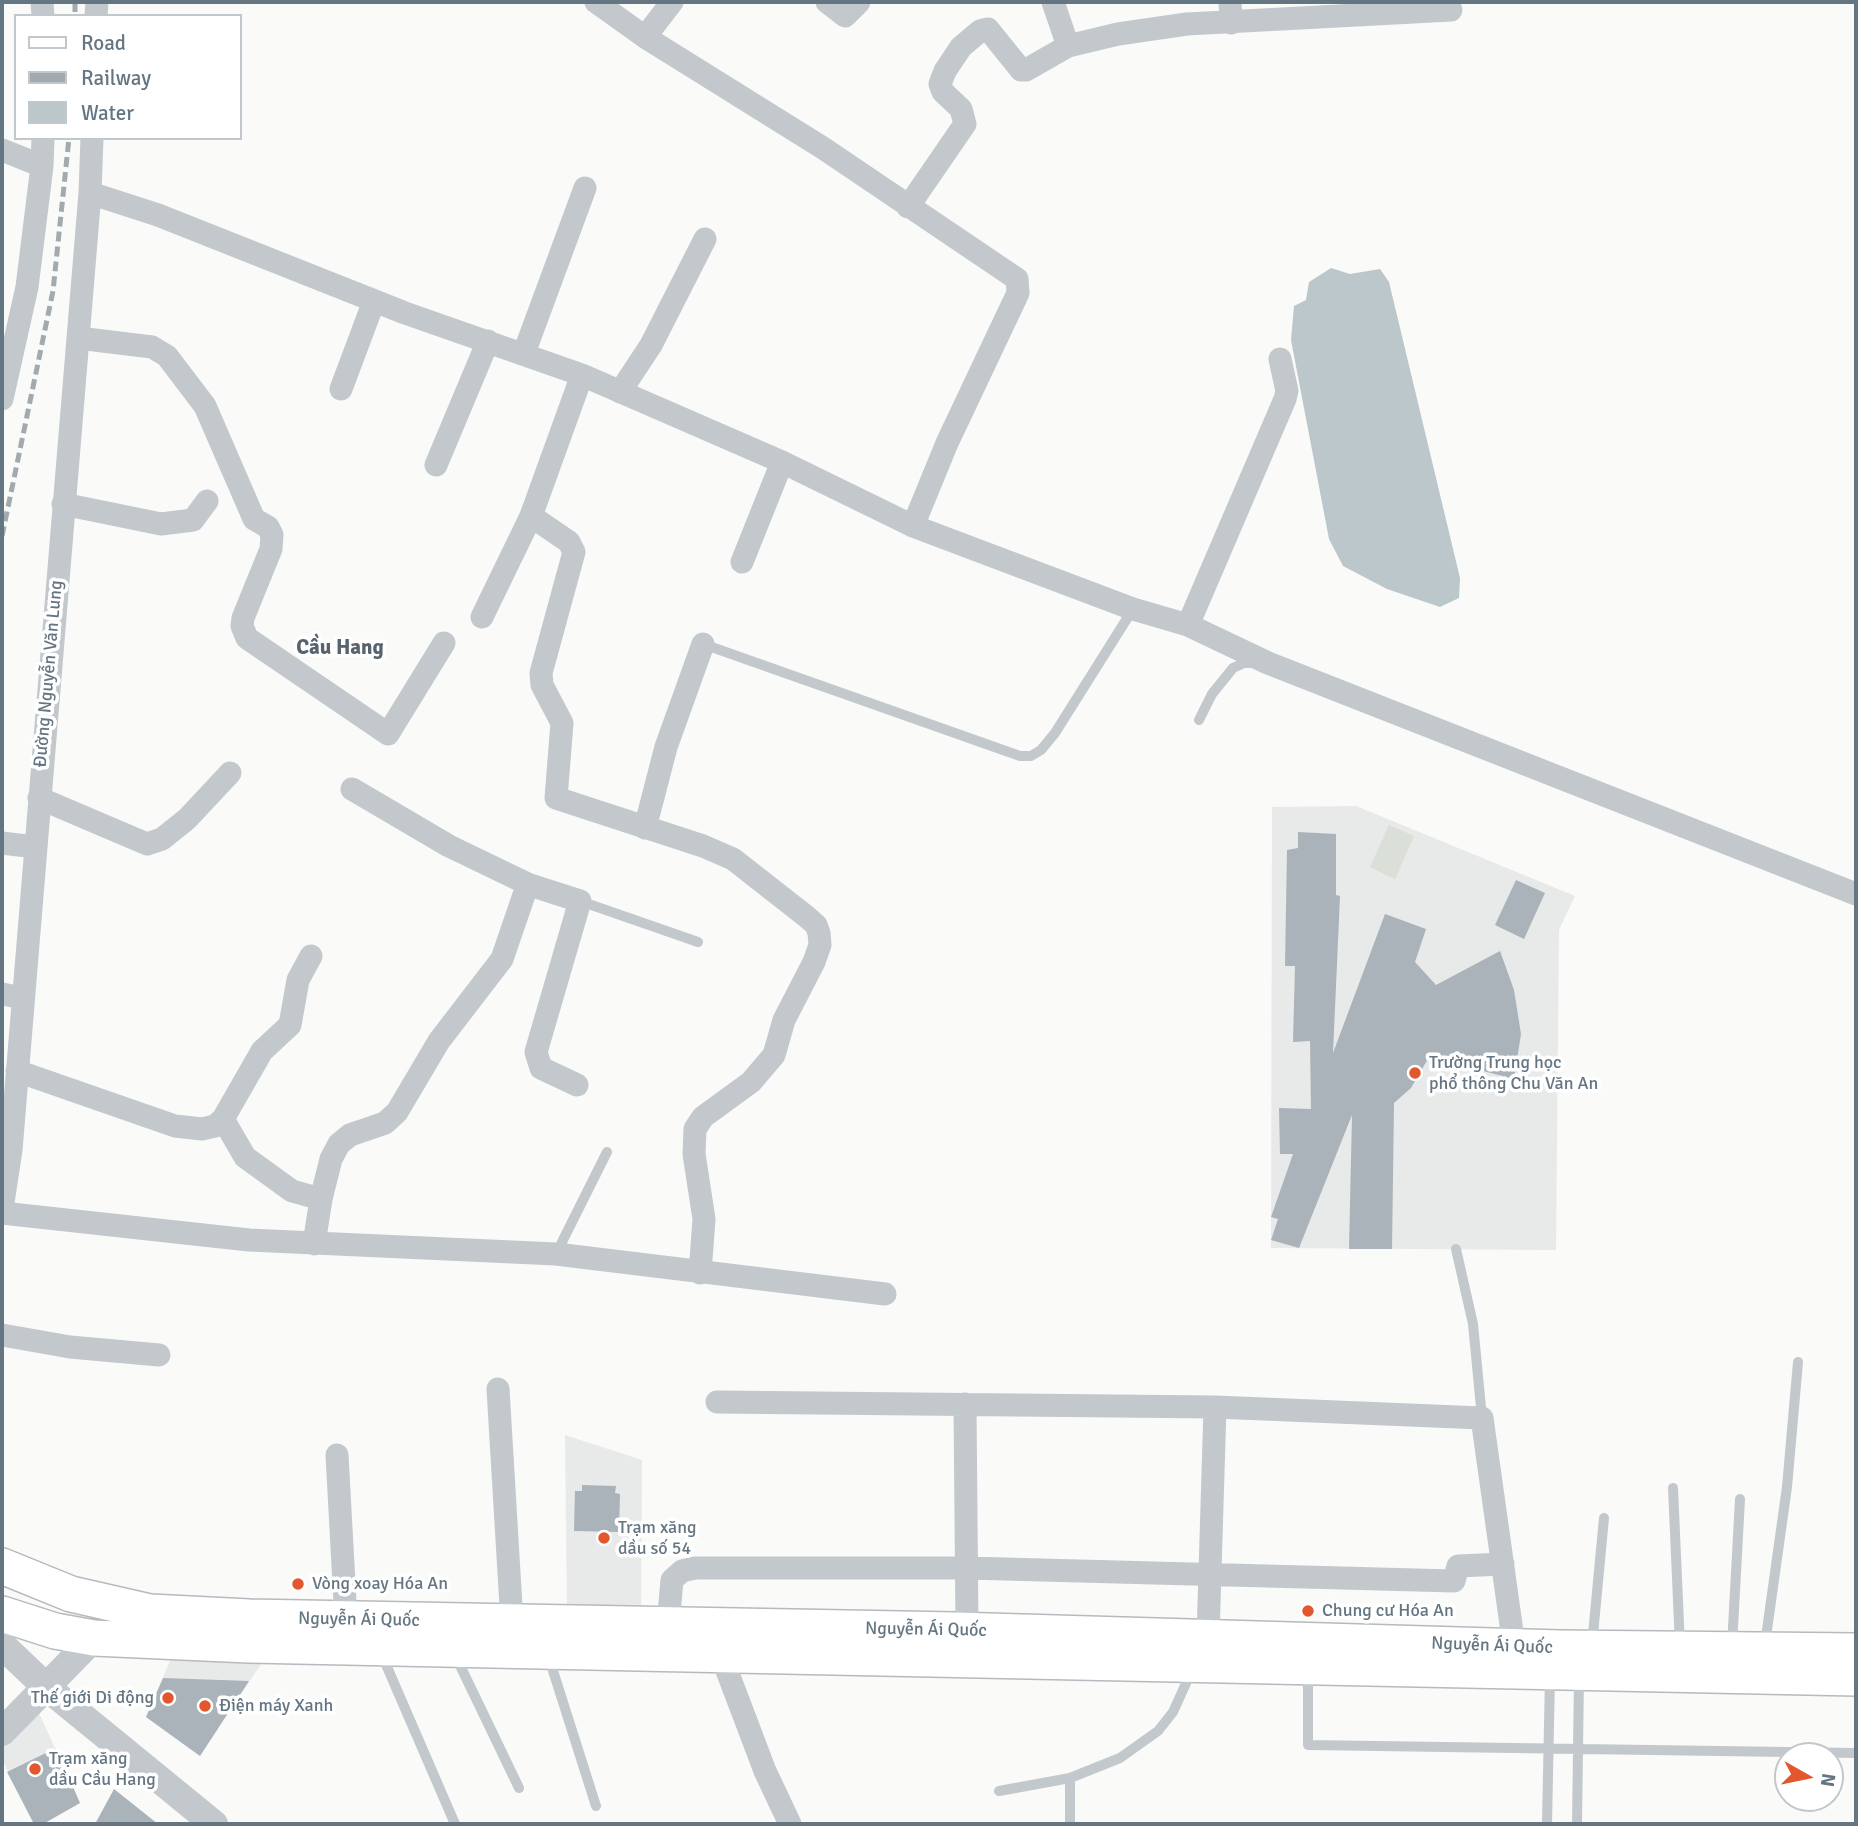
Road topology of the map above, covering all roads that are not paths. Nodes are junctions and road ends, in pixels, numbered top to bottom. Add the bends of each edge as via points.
1 (596, 2) edge
2 (672, 2) edge
3 (827, 2) edge
4 (859, 2) edge
5 (1053, 2) edge
6 (1451, 10) dead end
7 (1230, 13) edge
8 (645, 37) junction
9 (1068, 46) junction
10 (43, 140) edge
11 (92, 140) edge
12 (2, 150) edge
13 (42, 166) junction
14 (584, 188) dead end
15 (90, 193) junction
16 (908, 207) junction
17 (705, 239) dead end
18 (374, 301) junction
19 (78, 338) junction
20 (488, 341) junction
21 (524, 353) junction
22 (1280, 359) dead end
23 (582, 375) junction
24 (341, 389) dead end
25 (620, 392) junction
26 (2, 399) edge
27 (782, 462) junction
28 (436, 465) dead end
29 (207, 501) dead end
30 (63, 504) junction
31 (531, 516) junction
32 (913, 526) junction
33 (742, 562) dead end
34 (1133, 609) junction
35 (482, 617) dead end
36 (1188, 625) junction
37 (444, 643) dead end
38 (703, 644) joint
39 (1268, 663) junction
40 (1199, 720) dead end
41 (230, 773) dead end
42 (352, 789) dead end
43 (39, 798) junction
44 (645, 828) junction
45 (2, 842) edge
46 (35, 847) junction
47 (530, 885) junction
48 (1856, 894) edge
49 (580, 901) junction
50 (698, 942) dead end
51 (311, 956) dead end
52 (12, 996) edge
53 (17, 1071) junction
54 (577, 1085) dead end
55 (223, 1119) junction
56 (607, 1152) dead end
57 (4, 1177) edge
58 (321, 1199) junction
59 (2, 1211) edge
60 (314, 1244) junction
61 (1456, 1249) dead end
62 (556, 1254) junction
63 (700, 1273) junction
64 (885, 1294) dead end
65 (2, 1335) edge
66 (159, 1355) dead end
67 (1798, 1362) dead end
68 (498, 1389) dead end
69 (717, 1402) dead end
70 (965, 1404) junction
71 (1215, 1408) junction
72 (1482, 1418) junction
73 (337, 1455) dead end
74 (1673, 1488) dead end
75 (1740, 1499) dead end
76 (1604, 1518) dead end
77 (1503, 1564) junction
78 (2, 1566) edge
79 (967, 1568) junction
80 (1210, 1573) junction
81 (2, 1600) edge
82 (2, 1614) edge
83 (346, 1620) junction
84 (512, 1623) junction
85 (668, 1625) junction
86 (967, 1630) junction
87 (613, 1638) junction
88 (94, 1639) junction
89 (2, 1645) edge
90 (1514, 1646) junction
91 (379, 1648) junction
92 (1680, 1648) junction
93 (453, 1650) junction
94 (1748, 1650) junction
95 (547, 1651) junction
96 (1202, 1651) junction
97 (1856, 1651) edge
98 (720, 1655) junction
99 (1574, 1665) junction
100 (1308, 1667) junction
101 (1856, 1678) edge
102 (45, 1686) junction
103 (2, 1732) edge
104 (1548, 1748) junction
105 (1578, 1749) junction
106 (1856, 1753) edge
107 (1070, 1778) junction
108 (519, 1788) dead end
109 (999, 1791) dead end
110 (596, 1806) dead end
111 (215, 1824) edge
112 (455, 1824) edge
113 (790, 1824) edge
114 (1070, 1824) edge
115 (1547, 1824) edge
116 (1577, 1824) edge

1 - 8 street
2 - 8 street
3 - 4 street via 845,16
5 - 9 street
6 - 7 street
7 - 9 street
8 - 16 street
9 - 16 street via 1026,70 1021,70 988,29 961,47 940,85 961,109 965,124
10 - 13 street
11 - 15 street, Đường Nguyễn Văn Lung
12 - 13 street
13 - 26 street via 27,287
14 - 21 street
15 - 18 street via 158,215
15 - 19 street, Đường Nguyễn Văn Lung
16 - 32 street via 1017,279 1019,287
17 - 25 street via 651,345
18 - 20 street
18 - 24 street
19 - 30 street, Đường Nguyễn Văn Lung
19 - 37 street via 152,347 167,356 205,406 254,519 272,535 271,549 243,618 247,638 388,733
20 - 21 street
20 - 28 street
21 - 23 street
22 - 36 street via 1285,399
23 - 25 street
23 - 31 street
25 - 27 street
27 - 32 street
27 - 33 street
29 - 30 street via 193,520 161,524
30 - 43 street, Đường Nguyễn Văn Lung
31 - 35 street
31 - 44 street via 569,542 574,552 541,673 542,685 562,723 556,798
32 - 34 street
34 - 36 street
34 - 38 lane via 1055,733 1031,756 1020,756
36 - 39 street
38 - 44 street via 666,747
39 - 40 lane via 1233,668
39 - 48 street
41 - 43 street via 187,819 162,839 147,844
42 - 47 street via 449,846
43 - 46 street, Đường Nguyễn Văn Lung
44 - 63 street via 733,859 807,916 819,933 814,962 784,1020 774,1055 751,1082 703,1116 695,1129 704,1219
45 - 46 street
46 - 52 street, Đường Nguyễn Văn Lung
47 - 49 street
47 - 58 street via 502,959 439,1041 397,1112 385,1124 350,1135 339,1144
49 - 50 lane
49 - 54 street via 536,1052 541,1068
51 - 55 street via 298,981 290,1025 262,1051
52 - 53 street, Đường Nguyễn Văn Lung
53 - 55 street via 175,1126 202,1129
53 - 57 street, Đường Nguyễn Văn Lung
55 - 58 street via 245,1157 292,1191
56 - 62 lane
57 - 59 street, Đường Nguyễn Văn Lung
58 - 60 street
59 - 60 street
60 - 62 street
61 - 72 lane via 1473,1324
62 - 63 street
63 - 64 street
65 - 66 street via 70,1348
67 - 94 lane via 1787,1487
68 - 84 street
69 - 70 street
70 - 71 street
70 - 79 street
71 - 72 street
71 - 80 street
72 - 77 street
73 - 83 street
74 - 92 lane
75 - 94 lane
76 - 99 lane
77 - 80 street via 1458,1566 1454,1581
77 - 90 street
78 - 81 main road
78 - 83 main road, Nguyễn Ái Quốc via 71,1594 150,1612
79 - 80 street
79 - 85 street via 688,1569 672,1580
79 - 86 street
80 - 96 street
82 - 88 main road, Nguyễn Ái Quốc
83 - 84 main road, Nguyễn Ái Quốc
84 - 87 main road, Nguyễn Ái Quốc
85 - 86 main road, Nguyễn Ái Quốc
85 - 87 main road, Nguyễn Ái Quốc
86 - 96 main road, Nguyễn Ái Quốc
87 - 95 main road, Nguyễn Ái Quốc
87 - 98 main road, Nguyễn Ái Quốc
88 - 91 main road, Nguyễn Ái Quốc
88 - 102 street
89 - 102 street
90 - 96 main road, Nguyễn Ái Quốc
90 - 99 main road, Nguyễn Ái Quốc
91 - 93 main road, Nguyễn Ái Quốc
91 - 112 lane
92 - 94 main road, Nguyễn Ái Quốc
92 - 99 main road, Nguyễn Ái Quốc
93 - 95 main road, Nguyễn Ái Quốc
93 - 108 lane
94 - 97 main road, Nguyễn Ái Quốc
95 - 110 lane
96 - 98 main road, Nguyễn Ái Quốc
96 - 100 main road, Nguyễn Ái Quốc
96 - 107 lane via 1173,1712 1158,1731 1120,1758
98 - 113 street
99 - 100 main road, Nguyễn Ái Quốc
99 - 101 main road, Nguyễn Ái Quốc
99 - 104 lane
99 - 105 lane
100 - 104 lane via 1308,1745
102 - 103 street
102 - 111 street
104 - 105 lane
104 - 115 lane
105 - 106 lane
105 - 116 lane
107 - 109 lane
107 - 114 lane

